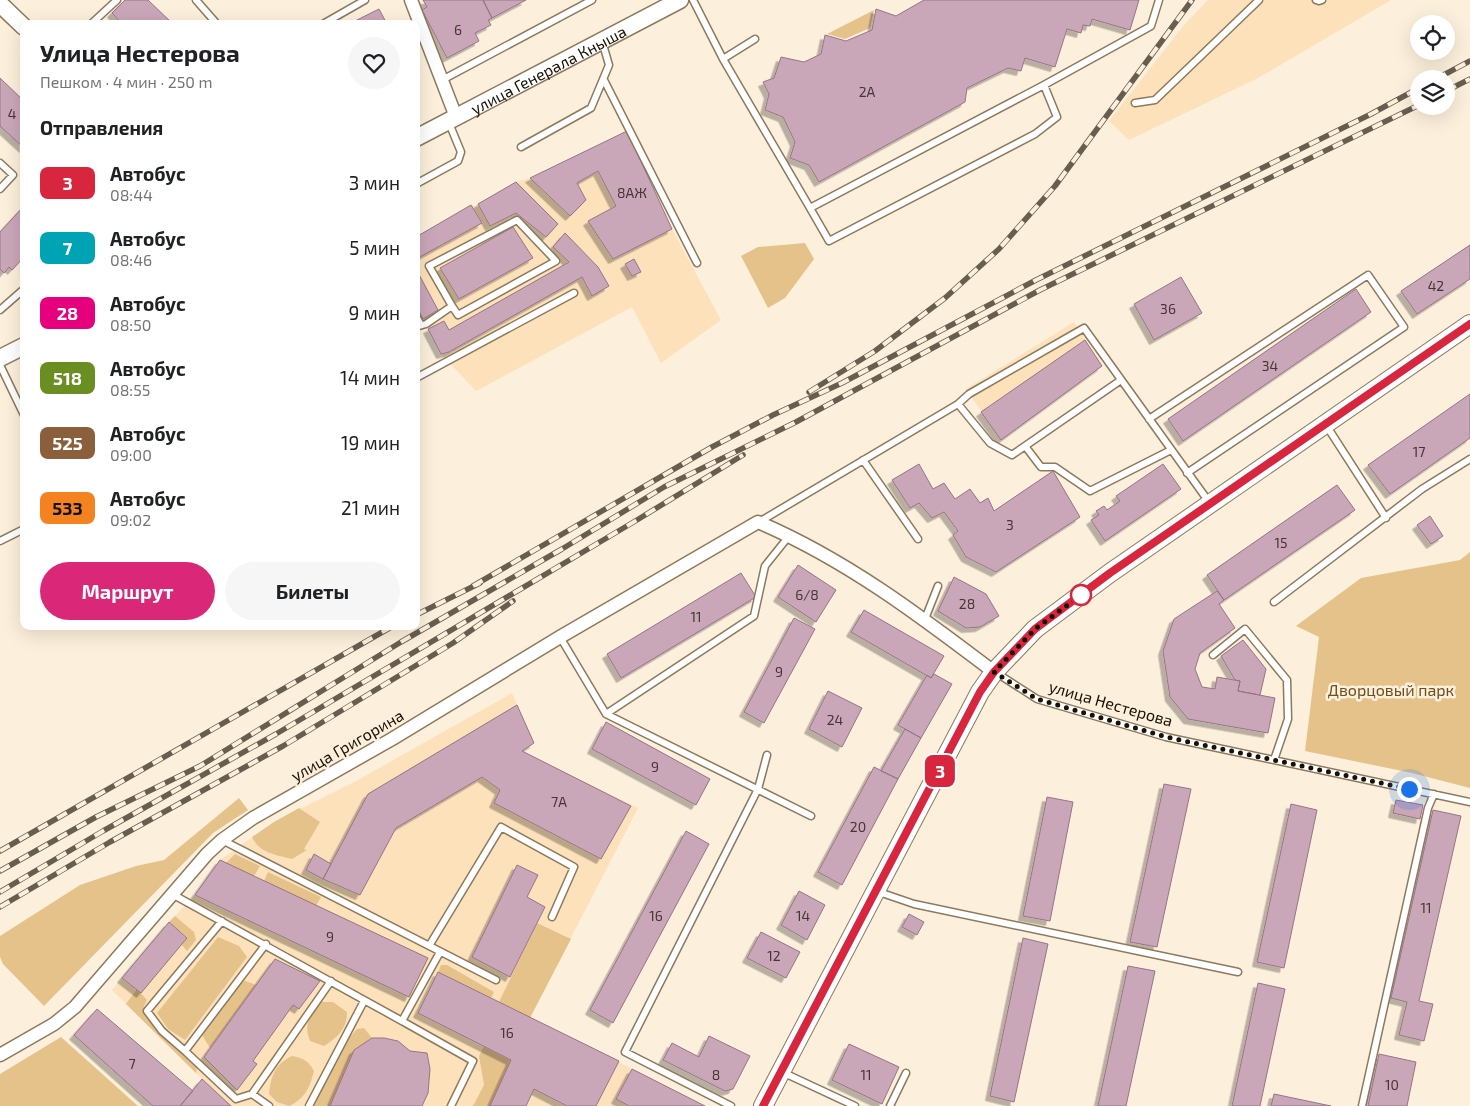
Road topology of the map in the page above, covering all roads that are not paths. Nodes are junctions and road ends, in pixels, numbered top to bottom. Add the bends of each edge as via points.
1 (118, 0) edge
2 (196, 0) edge
3 (365, 0) edge
4 (410, 0) edge
5 (592, 0) edge
6 (680, 0) edge
7 (693, 0) edge
8 (1159, 0) edge
9 (1259, 0) edge
10 (1316, 0) edge
11 (1322, 0) edge
12 (0, 4) edge
13 (96, 20) edge
14 (214, 20) edge
15 (330, 20) edge
16 (418, 20) edge
17 (20, 23) edge
18 (420, 25) edge
19 (602, 40) junction
20 (755, 40) dead end
21 (723, 59) junction
22 (442, 80) junction
23 (604, 80) junction
24 (1044, 85) junction
25 (1135, 102) dead end
26 (452, 119) junction
27 (420, 136) edge
28 (521, 147) dead end
29 (0, 163) edge
30 (420, 182) edge
31 (0, 188) edge
32 (810, 208) junction
33 (697, 263) dead end
34 (20, 292) edge
35 (574, 293) dead end
36 (452, 306) junction
37 (0, 310) edge
38 (1470, 324) edge
39 (420, 326) edge
40 (20, 348) edge
41 (0, 358) edge
42 (0, 365) edge
43 (420, 376) edge
44 (1121, 380) junction
45 (958, 404) junction
46 (20, 407) edge
47 (1149, 419) junction
48 (1326, 424) junction
49 (1025, 446) junction
50 (1172, 450) junction
51 (1470, 459) edge
52 (863, 460) junction
53 (1188, 473) junction
54 (1210, 504) junction
55 (1386, 518) junction
56 (758, 522) junction
57 (20, 531) edge
58 (789, 535) junction
59 (918, 539) dead end
60 (0, 541) edge
61 (938, 586) dead end
62 (1274, 602) dead end
63 (925, 620) junction
64 (560, 637) junction
65 (1213, 655) dead end
66 (994, 672) junction
67 (606, 714) junction
68 (767, 755) dead end
69 (1274, 760) junction
70 (758, 789) junction
71 (1434, 794) junction
72 (1470, 802) edge
73 (811, 816) dead end
74 (222, 840) junction
75 (876, 891) junction
76 (172, 894) junction
77 (552, 917) dead end
78 (222, 921) junction
79 (266, 944) junction
80 (429, 946) junction
81 (440, 952) junction
82 (1238, 972) dead end
83 (496, 980) dead end
84 (331, 981) junction
85 (364, 1001) junction
86 (402, 1021) junction
87 (185, 1051) junction
88 (0, 1055) edge
89 (781, 1072) junction
90 (906, 1073) dead end
91 (252, 1094) junction
92 (269, 1106) edge
93 (309, 1106) edge
94 (451, 1106) edge
95 (731, 1106) edge
96 (763, 1106) edge
97 (855, 1106) edge
98 (890, 1106) edge
99 (1362, 1106) edge

1 - 13 lane
2 - 14 lane
3 - 15 lane
4 - 16 street
5 - 22 lane
6 - 19 street, улица Генерала Кныша
7 - 21 lane
8 - 24 lane via 1151,26
9 - 25 lane via 1154,100
10 - 11 lane
12 - 17 street
18 - 22 street
19 - 23 lane via 609,65
19 - 26 street, улица Генерала Кныша
20 - 21 lane
21 - 32 lane
22 - 26 street
23 - 28 lane via 591,108
23 - 33 lane
24 - 32 lane
24 - 32 lane via 1057,117 1035,134 828,241
26 - 27 street, улица Генерала Кныша
26 - 30 lane via 461,152 458,161
29 - 31 lane via 13,175
34 - 37 lane
35 - 43 lane
36 - 36 lane via 458,315 556,261 517,220 429,266
36 - 39 lane
38 - 48 main road
40 - 41 street
42 - 46 lane
44 - 45 lane via 1084,328
44 - 47 lane
44 - 49 lane
45 - 49 lane via 990,443 1012,455
45 - 52 lane
47 - 50 lane
47 - 53 lane via 1368,275 1404,327
48 - 54 main road
48 - 55 lane
49 - 50 lane via 1041,466 1054,467 1090,491
50 - 53 lane
51 - 55 lane via 1422,488
52 - 56 lane
52 - 59 lane
53 - 54 lane
54 - 66 main road via 1035,629
55 - 62 lane
56 - 58 street, улица Нестерова
56 - 64 street, улица Григорина
57 - 60 lane
58 - 63 street, улица Нестерова via 850,569
58 - 67 lane via 765,566 754,616
61 - 63 lane
63 - 66 street, улица Нестерова
64 - 67 lane
64 - 74 street, улица Григорина via 392,740 253,818
65 - 69 lane via 1245,630 1287,680 1288,719
66 - 69 lane, улица Нестерова via 1037,699 1166,737
66 - 75 main road via 980,692
67 - 70 lane
68 - 70 lane
69 - 71 lane, улица Нестерова
70 - 73 lane
70 - 95 lane via 625,1052
71 - 72 lane, улица Нестерова
71 - 99 lane
74 - 76 street, улица Григорина
74 - 80 lane
75 - 82 lane via 914,904
75 - 89 main road
76 - 78 lane
76 - 88 street, улица Григорина via 75,1007 54,1024
77 - 80 lane via 574,867 501,826
78 - 79 lane
78 - 87 lane via 147,1011 162,1031
79 - 84 lane
79 - 87 lane
80 - 81 lane
81 - 83 lane
81 - 86 lane
84 - 85 lane
84 - 91 lane
85 - 86 lane
85 - 93 lane
86 - 94 lane via 473,1061
87 - 91 lane via 236,1099
89 - 96 main road
89 - 97 lane
90 - 98 lane
91 - 92 lane

